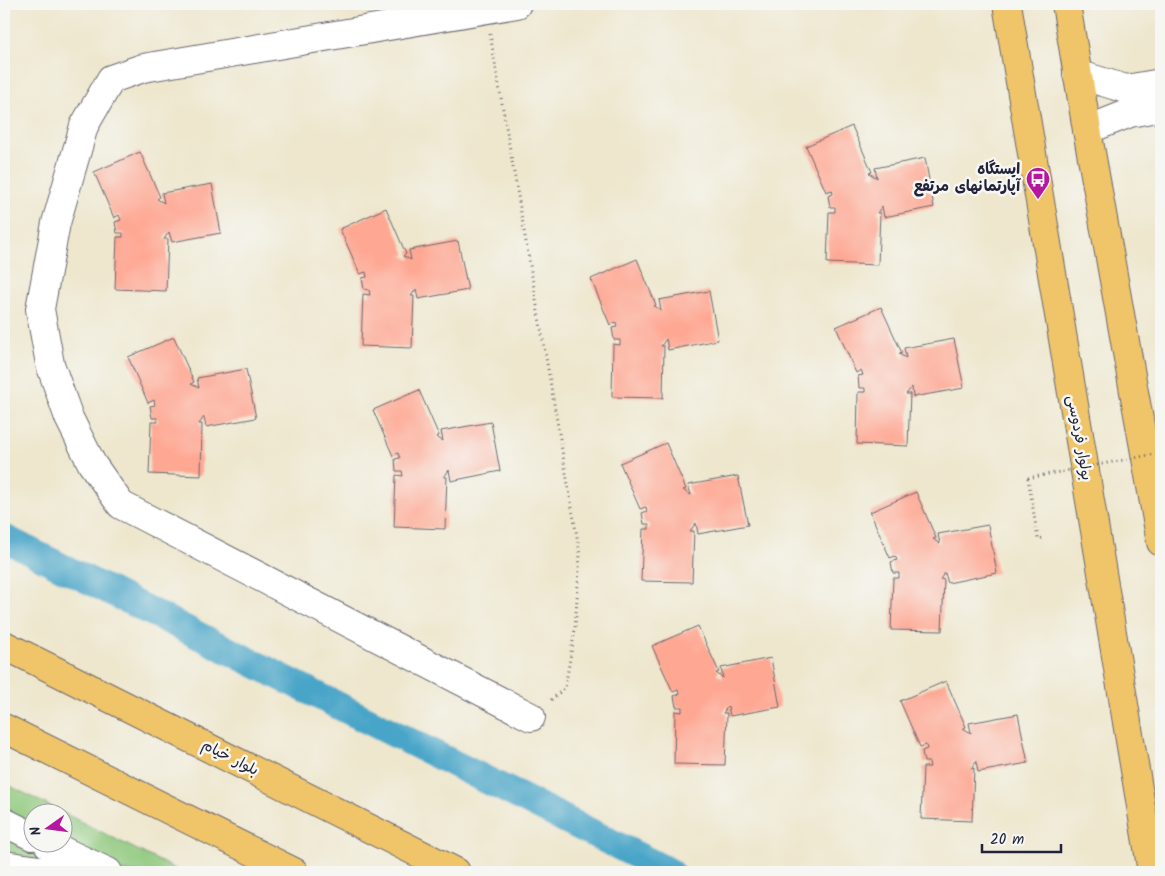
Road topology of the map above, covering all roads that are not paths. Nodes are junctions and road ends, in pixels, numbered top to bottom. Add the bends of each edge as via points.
1 (517, 4) edge
2 (1006, 4) edge
3 (1066, 4) edge
4 (485, 5) edge
5 (1077, 74) junction
6 (1161, 83) edge
7 (1161, 107) edge
8 (1086, 130) junction
9 (1161, 542) edge
10 (4, 645) edge
11 (531, 717) road end
12 (4, 728) edge
13 (4, 822) edge
14 (22, 831) edge
15 (64, 854) edge
16 (4, 865) edge
17 (89, 869) edge
18 (54, 872) edge
19 (294, 872) edge
20 (456, 872) edge
21 (1152, 872) edge

1 - 4 street
2 - 21 main road, بولوار فردوسی
3 - 5 main road
4 - 11 street via 143,68 111,79 84,126 56,224 40,309 50,364 69,418 92,464 121,505
5 - 6 street via 1126,89
5 - 8 main road
7 - 8 street via 1130,112
8 - 9 main road
10 - 20 main road, بلوار خیام
12 - 19 main road
13 - 14 street
15 - 17 street
16 - 18 street

